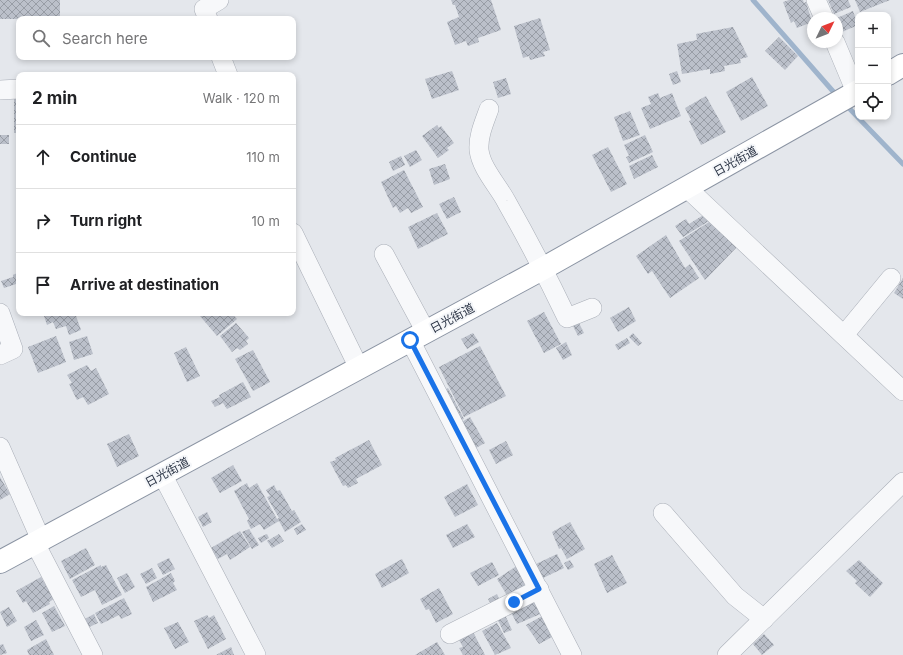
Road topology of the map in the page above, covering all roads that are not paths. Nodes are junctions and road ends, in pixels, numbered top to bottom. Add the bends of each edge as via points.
1 (219, 0) edge
2 (816, 0) edge
3 (821, 12) edge
4 (207, 16) edge
5 (837, 48) edge
6 (222, 60) edge
7 (903, 66) edge
8 (227, 72) edge
9 (891, 72) edge
10 (855, 88) edge
11 (16, 89) edge
12 (0, 90) edge
13 (855, 93) edge
14 (489, 109) dead end
15 (687, 188) junction
16 (296, 239) edge
17 (384, 254) dead end
18 (544, 268) junction
19 (891, 278) dead end
20 (592, 308) dead end
21 (0, 313) edge
22 (844, 335) junction
23 (418, 336) junction
24 (0, 354) edge
25 (359, 368) junction
26 (902, 386) edge
27 (0, 447) edge
28 (162, 474) junction
29 (903, 482) edge
30 (663, 513) dead end
31 (38, 541) junction
32 (0, 562) edge
33 (539, 589) junction
34 (764, 619) junction
35 (450, 634) dead end
36 (92, 655) edge
37 (256, 655) edge
38 (572, 655) edge
39 (728, 655) edge

1 - 4 street via 204,9
2 - 3 street
5 - 10 street
6 - 8 street
7 - 9 highway
11 - 12 street
13 - 15 highway, 日光街道
14 - 18 street via 479,138 479,152
15 - 18 highway, 日光街道
15 - 22 street
16 - 25 street
17 - 23 street
18 - 20 street via 567,318
18 - 23 highway, 日光街道
19 - 22 street
21 - 24 street via 13,349
22 - 26 street
23 - 25 highway, 日光街道
23 - 33 street
25 - 28 highway, 日光街道
27 - 31 street
28 - 31 highway, 日光街道
28 - 37 street
29 - 34 street
30 - 34 street via 735,596
31 - 32 highway, 日光街道
31 - 36 street
33 - 35 street
33 - 38 street
34 - 39 street

